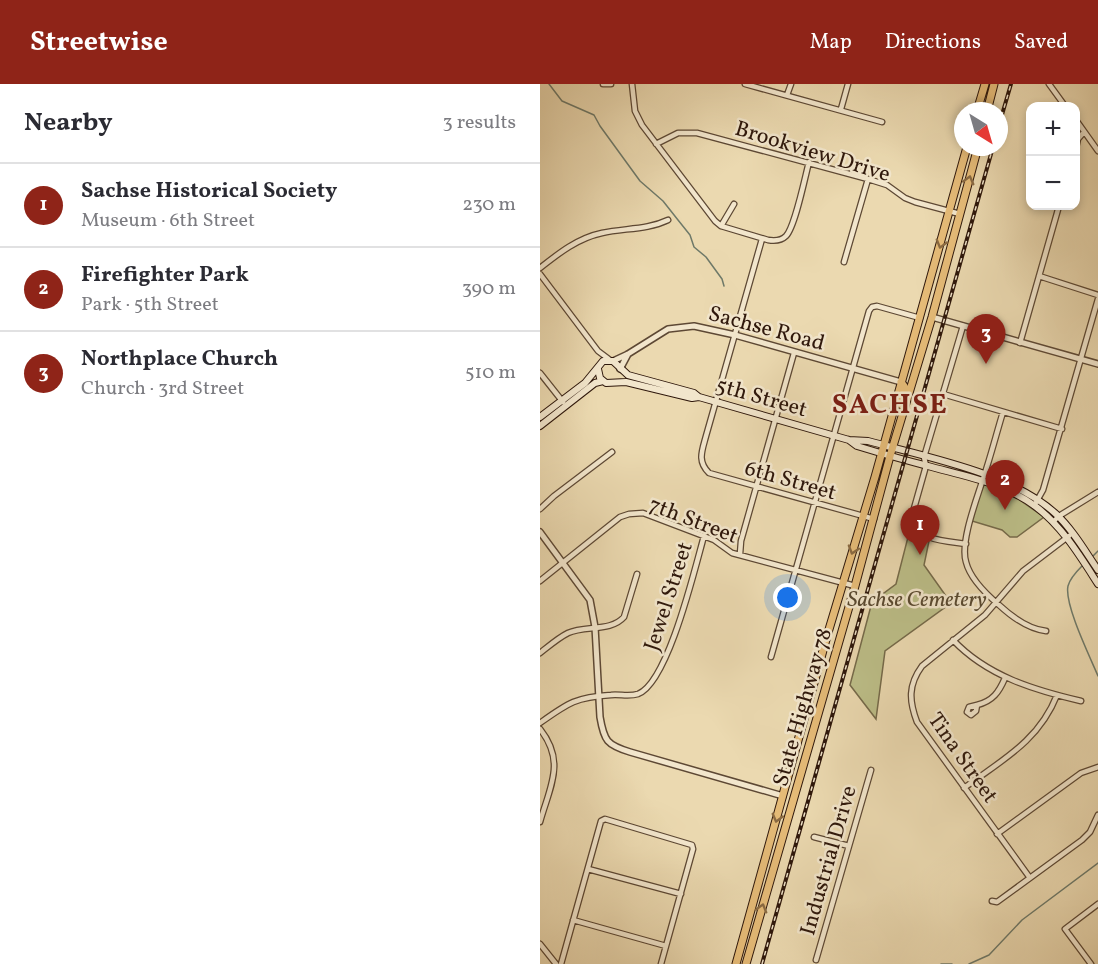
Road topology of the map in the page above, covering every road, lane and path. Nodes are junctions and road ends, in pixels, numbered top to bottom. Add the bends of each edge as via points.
1 (603, 84) edge
2 (610, 84) edge
3 (632, 84) edge
4 (745, 84) edge
5 (791, 84) edge
6 (848, 84) edge
7 (985, 84) edge
8 (994, 84) edge
9 (1049, 84) edge
10 (788, 95) junction
11 (980, 102) edge
12 (989, 102) edge
13 (1062, 102) edge
14 (841, 110) junction
15 (882, 122) dead end
16 (1080, 126) edge
17 (1084, 132) junction
18 (1080, 137) edge
19 (656, 144) junction
20 (1098, 151) edge
21 (965, 156) edge
22 (976, 156) edge
23 (809, 162) junction
24 (868, 179) junction
25 (734, 204) dead end
26 (1058, 210) edge
27 (950, 211) junction
28 (960, 214) junction
29 (668, 220) dead end
30 (721, 226) junction
31 (762, 239) junction
32 (844, 262) dead end
33 (540, 268) edge
34 (540, 274) edge
35 (1039, 276) junction
36 (1098, 295) edge
37 (1098, 299) edge
38 (920, 318) junction
39 (932, 318) junction
40 (961, 326) junction
41 (735, 335) junction
42 (1020, 343) junction
43 (598, 351) junction
44 (794, 353) junction
45 (628, 354) junction
46 (1081, 359) junction
47 (611, 360) junction
48 (1098, 364) edge
49 (599, 366) junction
50 (854, 369) junction
51 (621, 370) junction
52 (540, 373) edge
53 (603, 381) junction
54 (616, 381) junction
55 (901, 382) junction
56 (942, 394) junction
57 (699, 397) junction
58 (716, 402) junction
59 (564, 404) junction
60 (904, 410) junction
61 (1003, 412) junction
62 (540, 417) edge
63 (775, 420) junction
64 (540, 426) edge
65 (1062, 429) junction
66 (835, 436) junction
67 (849, 440) junction
68 (884, 445) junction
69 (893, 448) junction
70 (612, 452) dead end
71 (881, 453) junction
72 (890, 456) junction
73 (924, 457) junction
74 (940, 461) junction
75 (926, 466) junction
76 (937, 469) junction
77 (983, 478) junction
78 (756, 486) junction
79 (1098, 492) edge
80 (816, 503) junction
81 (1036, 503) junction
82 (540, 508) edge
83 (863, 516) junction
84 (1059, 516) junction
85 (874, 519) junction
86 (1053, 522) junction
87 (540, 532) edge
88 (704, 536) junction
89 (1070, 536) junction
90 (966, 544) junction
91 (740, 554) junction
92 (564, 564) junction
93 (796, 570) junction
94 (1095, 570) edge
95 (637, 574) dead end
96 (540, 581) edge
97 (1097, 582) edge
98 (843, 583) junction
99 (855, 586) junction
100 (996, 603) junction
101 (595, 627) junction
102 (1046, 630) dead end
103 (827, 636) junction
104 (839, 640) junction
105 (953, 640) junction
106 (540, 652) edge
107 (771, 657) dead end
108 (1005, 678) junction
109 (1057, 695) junction
110 (600, 696) junction
111 (1081, 701) dead end
112 (977, 705) dead end
113 (540, 723) edge
114 (540, 729) edge
115 (1098, 766) edge
116 (872, 770) dead end
117 (964, 788) junction
118 (783, 796) junction
119 (1098, 815) edge
120 (540, 822) edge
121 (997, 834) junction
122 (814, 837) dead end
123 (849, 846) junction
124 (588, 869) junction
125 (1030, 878) junction
126 (681, 894) junction
127 (992, 901) dead end
128 (1098, 904) edge
129 (573, 920) junction
130 (540, 944) edge
131 (666, 946) junction
132 (816, 960) dead end
133 (556, 964) edge
134 (561, 964) edge
135 (661, 964) edge
136 (736, 964) edge
137 (746, 964) edge
138 (1091, 964) edge

1 - 2 street
3 - 19 street via 635,111
4 - 10 street
5 - 10 street
6 - 14 street
7 - 11 main road
8 - 12 main road
9 - 13 street
10 - 14 street
14 - 15 street
16 - 17 street
17 - 18 street
17 - 20 street
19 - 23 street, Brookview Drive via 688,132
19 - 30 street
21 - 27 main road, State Highway 78
28 -> 22 main road, State Highway 78
23 - 24 street, Brookview Drive
23 - 31 street via 788,233 775,241
24 - 27 street, Brookview Drive via 915,202
24 - 32 street
25 - 30 street
26 - 35 street
27 - 28 street, Brookview Drive
27 -> 38 main road, State Highway 78
28 - 39 main road, State Highway 78
29 - 33 street via 584,238
30 - 31 street
31 - 41 street
34 - 43 street
35 - 36 street
35 - 42 street
37 - 46 street
38 - 39 street
38 - 50 street via 872,307
38 - 55 main road, State Highway 78
39 - 40 street
39 - 60 main road, State Highway 78
40 - 42 street
40 - 56 street
41 - 44 street, Sachse Road
41 - 45 street, Sachse Road via 694,326 679,327 668,329
41 - 58 street
42 - 46 street
43 - 47 street
43 - 49 street
44 - 50 street, Sachse Road
44 - 63 street
45 - 47 street, Sachse Road
45 - 51 street, Sachse Road
46 - 48 street
46 - 65 street
47 - 49 main road
47 - 51 main road
49 - 53 main road via 598,375
49 - 59 main road
50 - 55 street, Sachse Road
50 - 66 street
51 - 54 main road
51 - 57 main road, 5th Street
52 - 59 street
53 - 54 main road
53 - 59 main road
54 - 57 main road, 5th Street
55 - 60 main road
55 - 68 main road, State Highway 78
56 - 61 street
56 - 73 street
57 - 58 main road, 5th Street
58 - 63 main road, 5th Street
58 - 78 street, 6th Street via 701,456 702,466 709,473
59 - 62 main road
59 - 64 main road
60 - 69 main road, State Highway 78
61 - 65 street
61 - 77 street
63 - 66 main road, 5th Street
63 - 78 street
65 - 81 street
66 - 67 main road, 5th Street
66 - 80 street
67 - 68 main road, 5th Street
67 - 71 main road, 5th Street
68 - 69 main road, 5th Street
68 - 71 main road, State Highway 78
69 - 72 main road, State Highway 78
69 - 73 main road, 5th Street
70 - 82 street
71 - 72 main road, 5th Street
71 - 83 main road, State Highway 78
72 - 75 main road, 5th Street
72 - 85 main road, State Highway 78
73 - 74 main road, 5th Street
73 - 75 street
74 - 76 main road
74 - 77 main road, 5th Street
75 - 76 main road, 5th Street
75 - 90 street via 912,512 914,526 929,537
76 - 77 main road, 5th Street
77 - 81 main road, 5th Street via 1014,485
77 - 90 street
78 - 80 street, 6th Street
78 - 91 street
79 - 84 street
80 - 83 street, 6th Street
80 - 93 street
81 - 84 main road
81 - 86 main road
83 - 85 street, 6th Street
83 -> 98 main road, State Highway 78
84 - 86 street
84 - 89 main road
85 - 99 main road, State Highway 78
86 - 89 main road
87 - 92 street
88 - 91 street, 7th Street
88 - 92 street, 7th Street via 643,513 629,514 600,531
88 - 110 street, Jewel Street via 679,625 651,686 632,696
89 - 94 main road
89 - 100 street, Tina Street via 1023,571
90 - 100 street via 965,562 971,574
91 - 93 street, 7th Street
92 - 96 street, 7th Street
92 - 101 street via 590,600
93 - 98 street, 7th Street
93 - 107 street
94 - 97 main road
95 - 101 street via 624,617 617,623
98 - 99 street, 7th Street
98 - 103 main road, State Highway 78
99 - 104 main road, State Highway 78
100 - 102 street via 1024,624
100 - 105 street, Tina Street via 974,626
101 - 106 street via 570,632
101 - 110 street
103 - 104 main road
103 - 118 main road, State Highway 78
137 -> 104 main road, State Highway 78
105 - 108 street
105 - 117 street, Tina Street via 922,666 910,702 917,722
108 - 109 street
108 - 112 street via 991,700
109 - 111 street
109 - 117 street via 1040,728
110 - 113 street, Jewel Street via 570,702
110 - 118 street via 603,732 613,746
114 - 120 street via 552,747 555,765
115 - 121 street
116 - 123 street, Industrial Drive
117 - 121 street, Tina Street
118 -> 136 main road, State Highway 78
119 - 125 street via 1082,840
121 - 125 street, Tina Street
122 - 123 street
123 - 132 street, Industrial Drive
124 - 126 street
124 - 126 street via 605,819 690,843 693,849
124 - 129 street
125 - 127 street via 997,902
126 - 131 street
128 - 138 street via 1065,929
129 - 131 street
129 - 134 street
130 - 133 street
131 - 135 street

